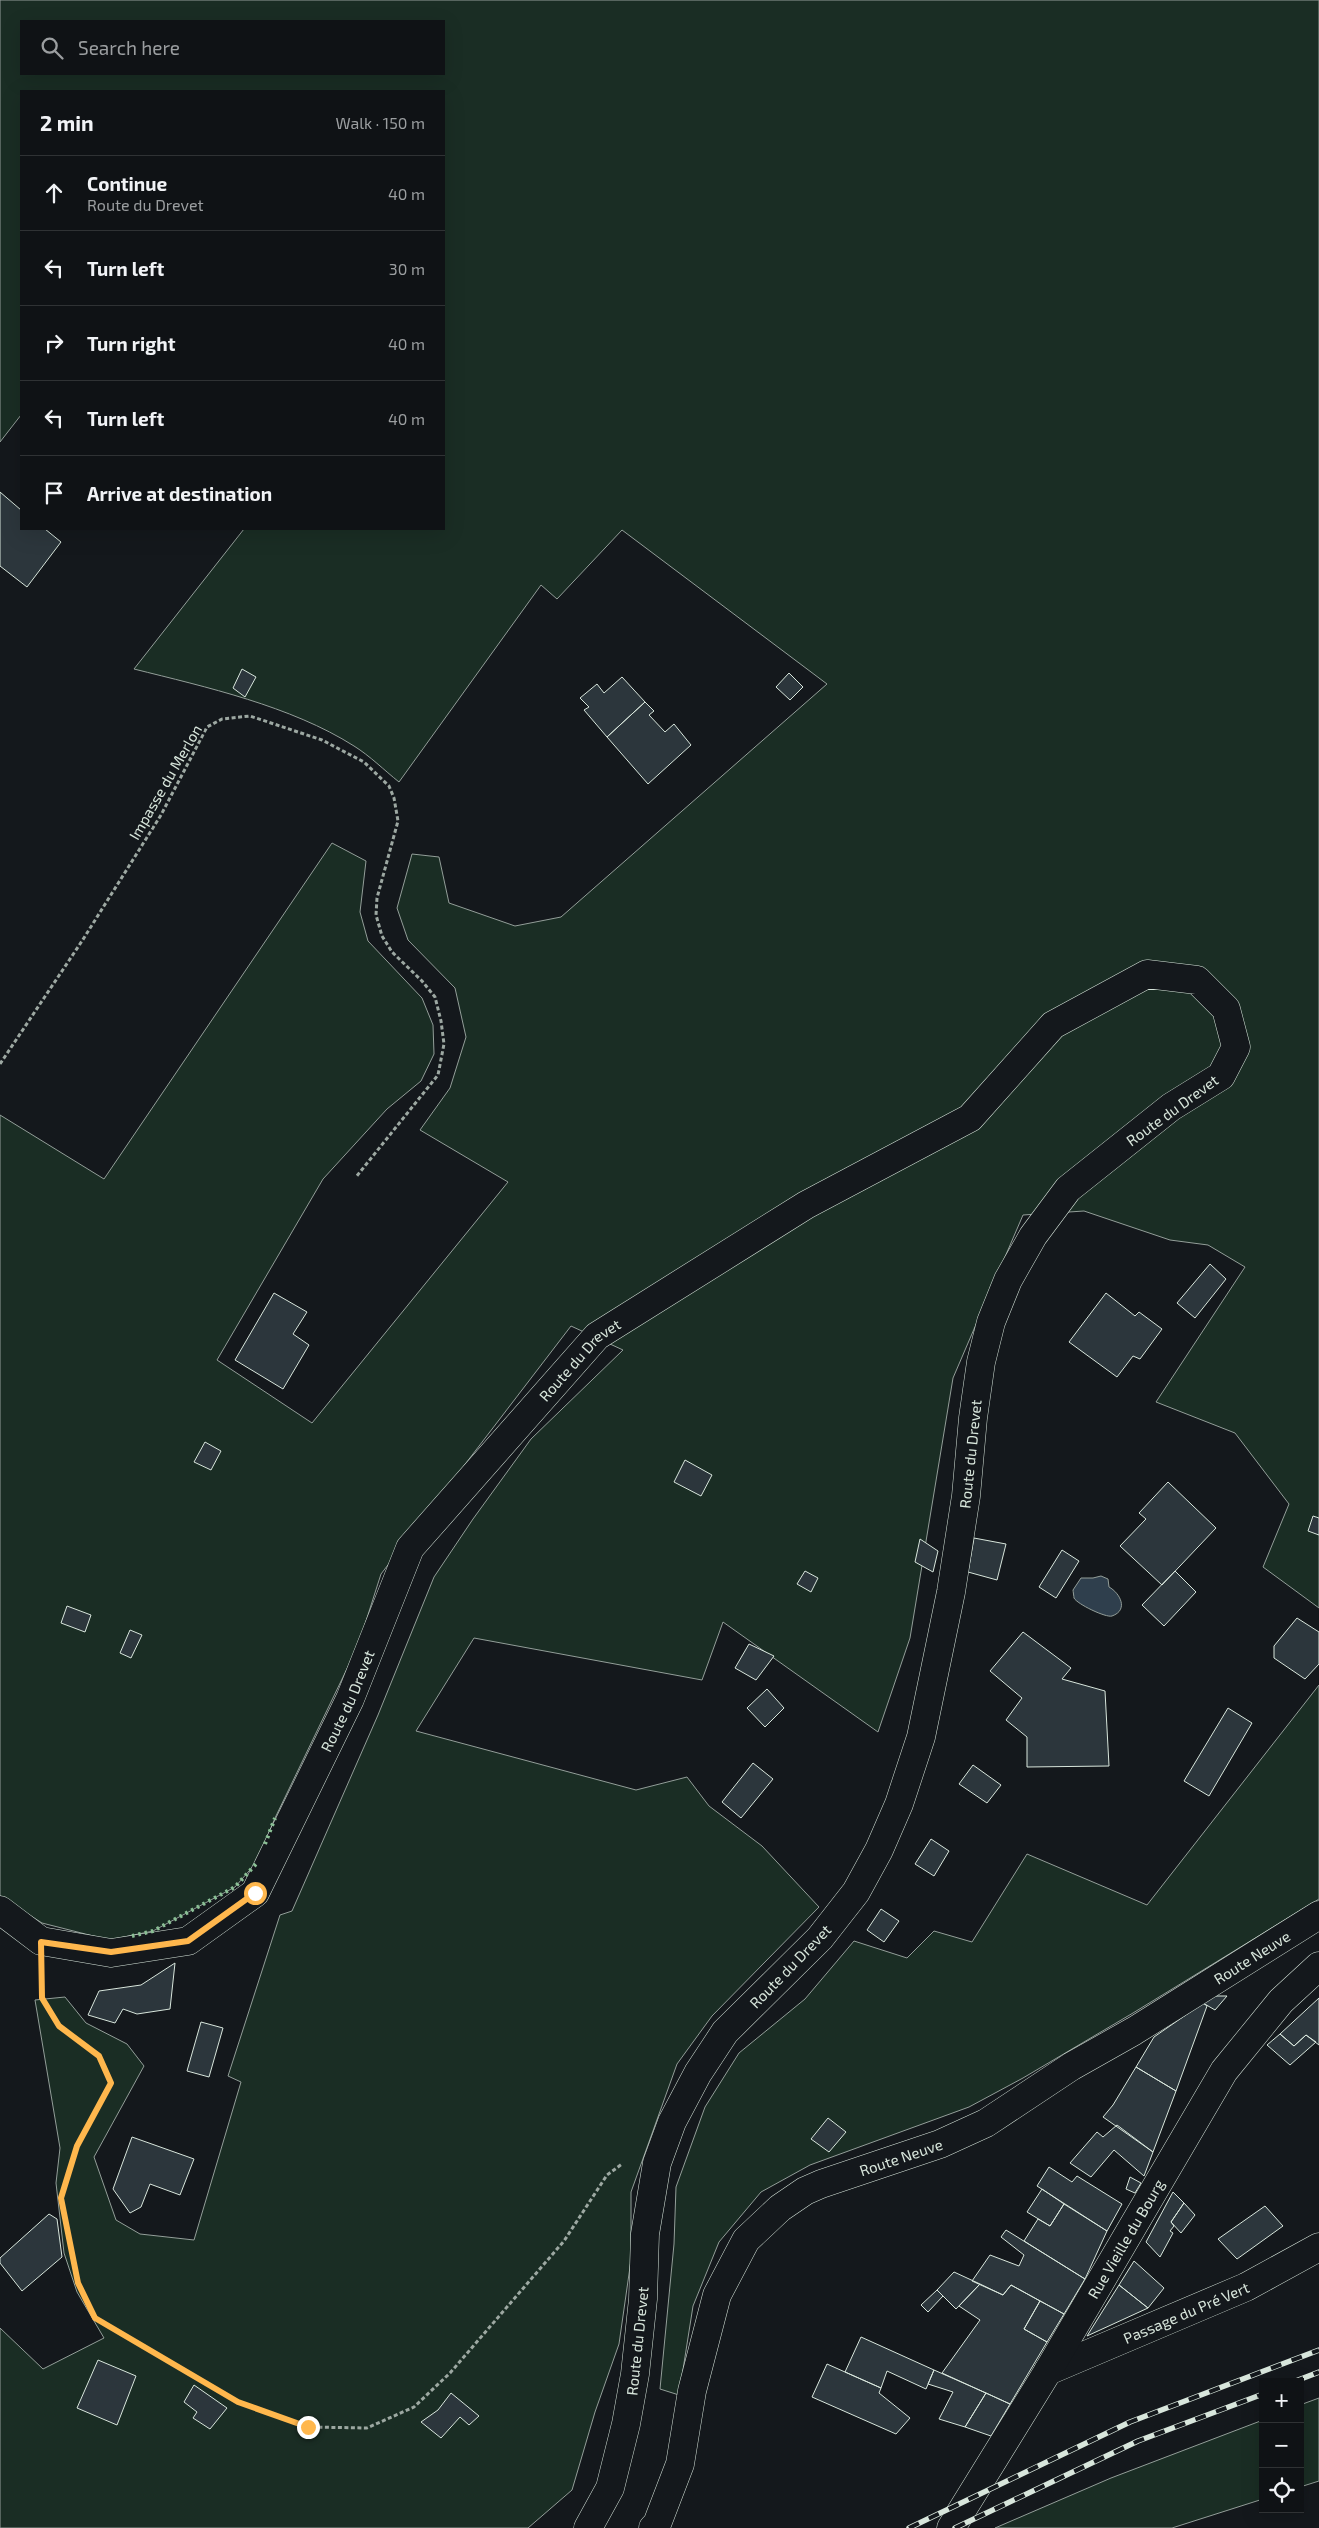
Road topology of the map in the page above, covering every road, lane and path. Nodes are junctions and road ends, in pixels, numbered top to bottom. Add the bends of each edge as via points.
1 (0, 1064) edge
2 (356, 1178) dead end
3 (0, 1910) edge
4 (1319, 1915) edge
5 (41, 1942) junction
6 (1319, 1966) edge
7 (657, 2163) junction
8 (1319, 2247) edge
9 (1048, 2371) junction
10 (588, 2528) edge
11 (653, 2528) edge
12 (951, 2528) edge

1 - 2 path, Impasse du Merlon via 161,815 207,727 222,719 250,716 322,740 364,762 389,786 394,798 398,821 377,898 376,915 382,936 392,952 435,997 444,1044 438,1075
3 - 5 street, Route du Drevet
4 - 11 street, Route Neuve via 1134,2032 1072,2066 986,2123 940,2144 805,2191 767,2220 746,2240 716,2295 692,2391 680,2464
5 - 7 path via 42,1998 59,2026 99,2056 111,2083 77,2146 61,2198 78,2283 95,2318 238,2402 264,2412 308,2427 367,2428 414,2407 450,2374 564,2242 607,2175 636,2153
5 - 7 street, Route du Drevet via 111,1952 188,1941 255,1893 350,1699 410,1548 597,1336 806,1205 970,1118 1053,1025 1147,974 1197,980 1226,1009 1236,1047 1221,1076 1171,1107 1068,1190 1012,1272 991,1322 981,1362 951,1592 921,1737 899,1804 879,1850 856,1892 820,1938 725,2032 672,2122
6 - 9 street, Rue Vieille du Bourg via 1281,2001 1224,2071
7 - 10 street, Route du Drevet via 645,2234 635,2374 610,2488
8 - 9 street, Passage du Pré Vert via 1246,2287
9 - 12 street, Rue Vieille du Bourg

